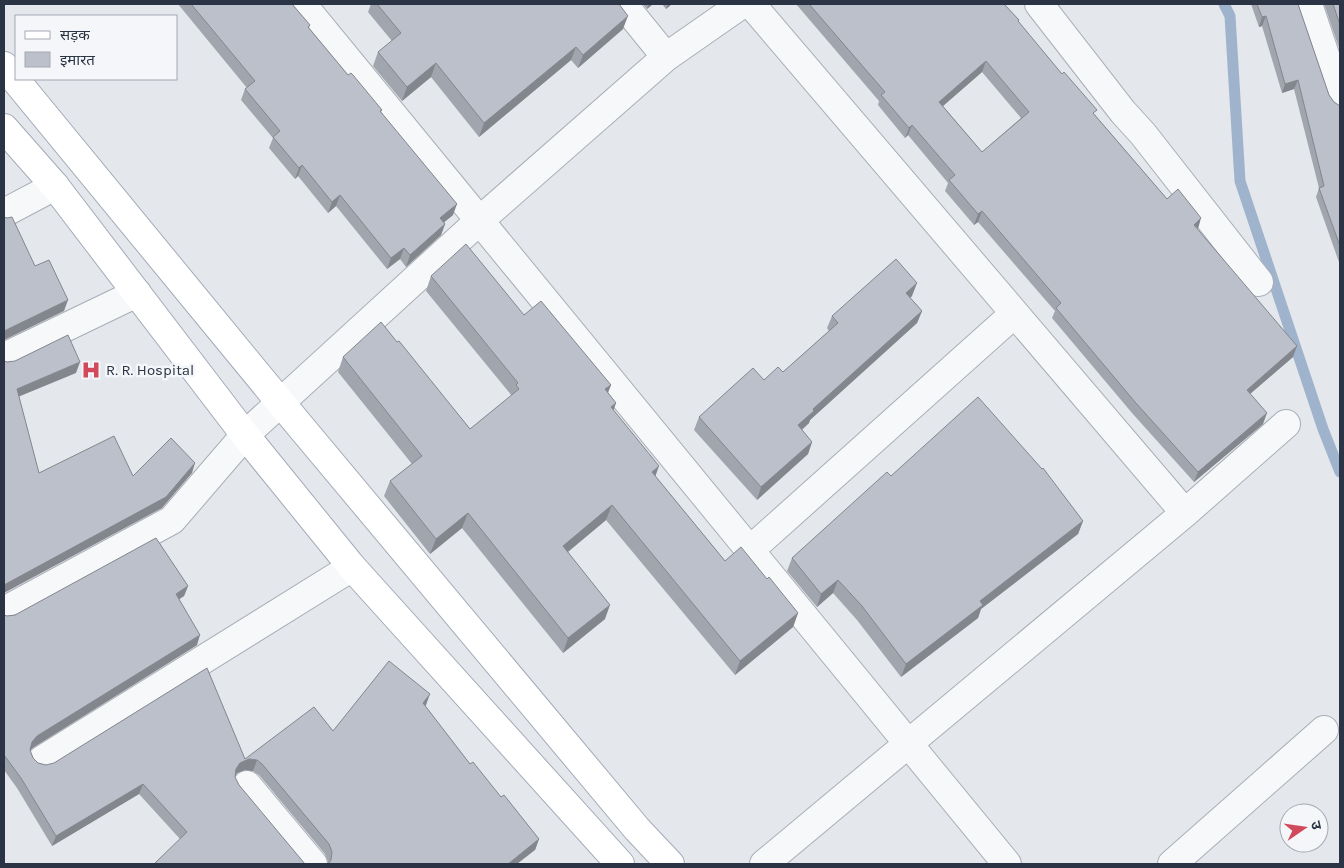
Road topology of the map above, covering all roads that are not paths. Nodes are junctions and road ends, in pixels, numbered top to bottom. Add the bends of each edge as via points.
1 (302, 4) edge
2 (623, 4) edge
3 (742, 4) edge
4 (751, 4) edge
5 (1039, 4) edge
6 (1308, 4) edge
7 (666, 57) junction
8 (4, 66) edge
9 (15, 79) edge
10 (16, 80) edge
11 (1340, 100) edge
12 (4, 128) edge
13 (54, 186) junction
14 (4, 212) edge
15 (479, 221) junction
16 (1259, 282) dead end
17 (137, 294) junction
18 (1014, 314) junction
19 (4, 357) edge
20 (280, 402) junction
21 (1286, 424) dead end
22 (245, 435) junction
23 (1185, 514) junction
24 (750, 551) junction
25 (352, 567) junction
26 (4, 611) edge
27 (1324, 730) dead end
28 (908, 744) junction
29 (42, 760) dead end
30 (247, 785) dead end
31 (313, 864) edge
32 (620, 864) edge
33 (670, 864) edge
34 (764, 864) edge
35 (1007, 864) edge
36 (1172, 864) edge

1 - 15 street
2 - 7 street
3 - 7 street
4 - 18 street
5 - 16 street
6 - 11 street
7 - 15 street
8 - 9 main road
10 - 20 main road
12 - 13 main road
13 - 14 street
13 - 17 main road
15 - 20 street
15 - 24 street
17 - 19 street
17 - 22 main road
18 - 23 street
18 - 24 street
20 - 22 street
20 - 33 main road via 637,829
21 - 23 street
22 - 25 main road
22 - 26 street via 172,520
23 - 28 street
24 - 28 street
25 - 29 street
25 - 32 main road
27 - 36 street
28 - 34 street
28 - 35 street
30 - 31 street

